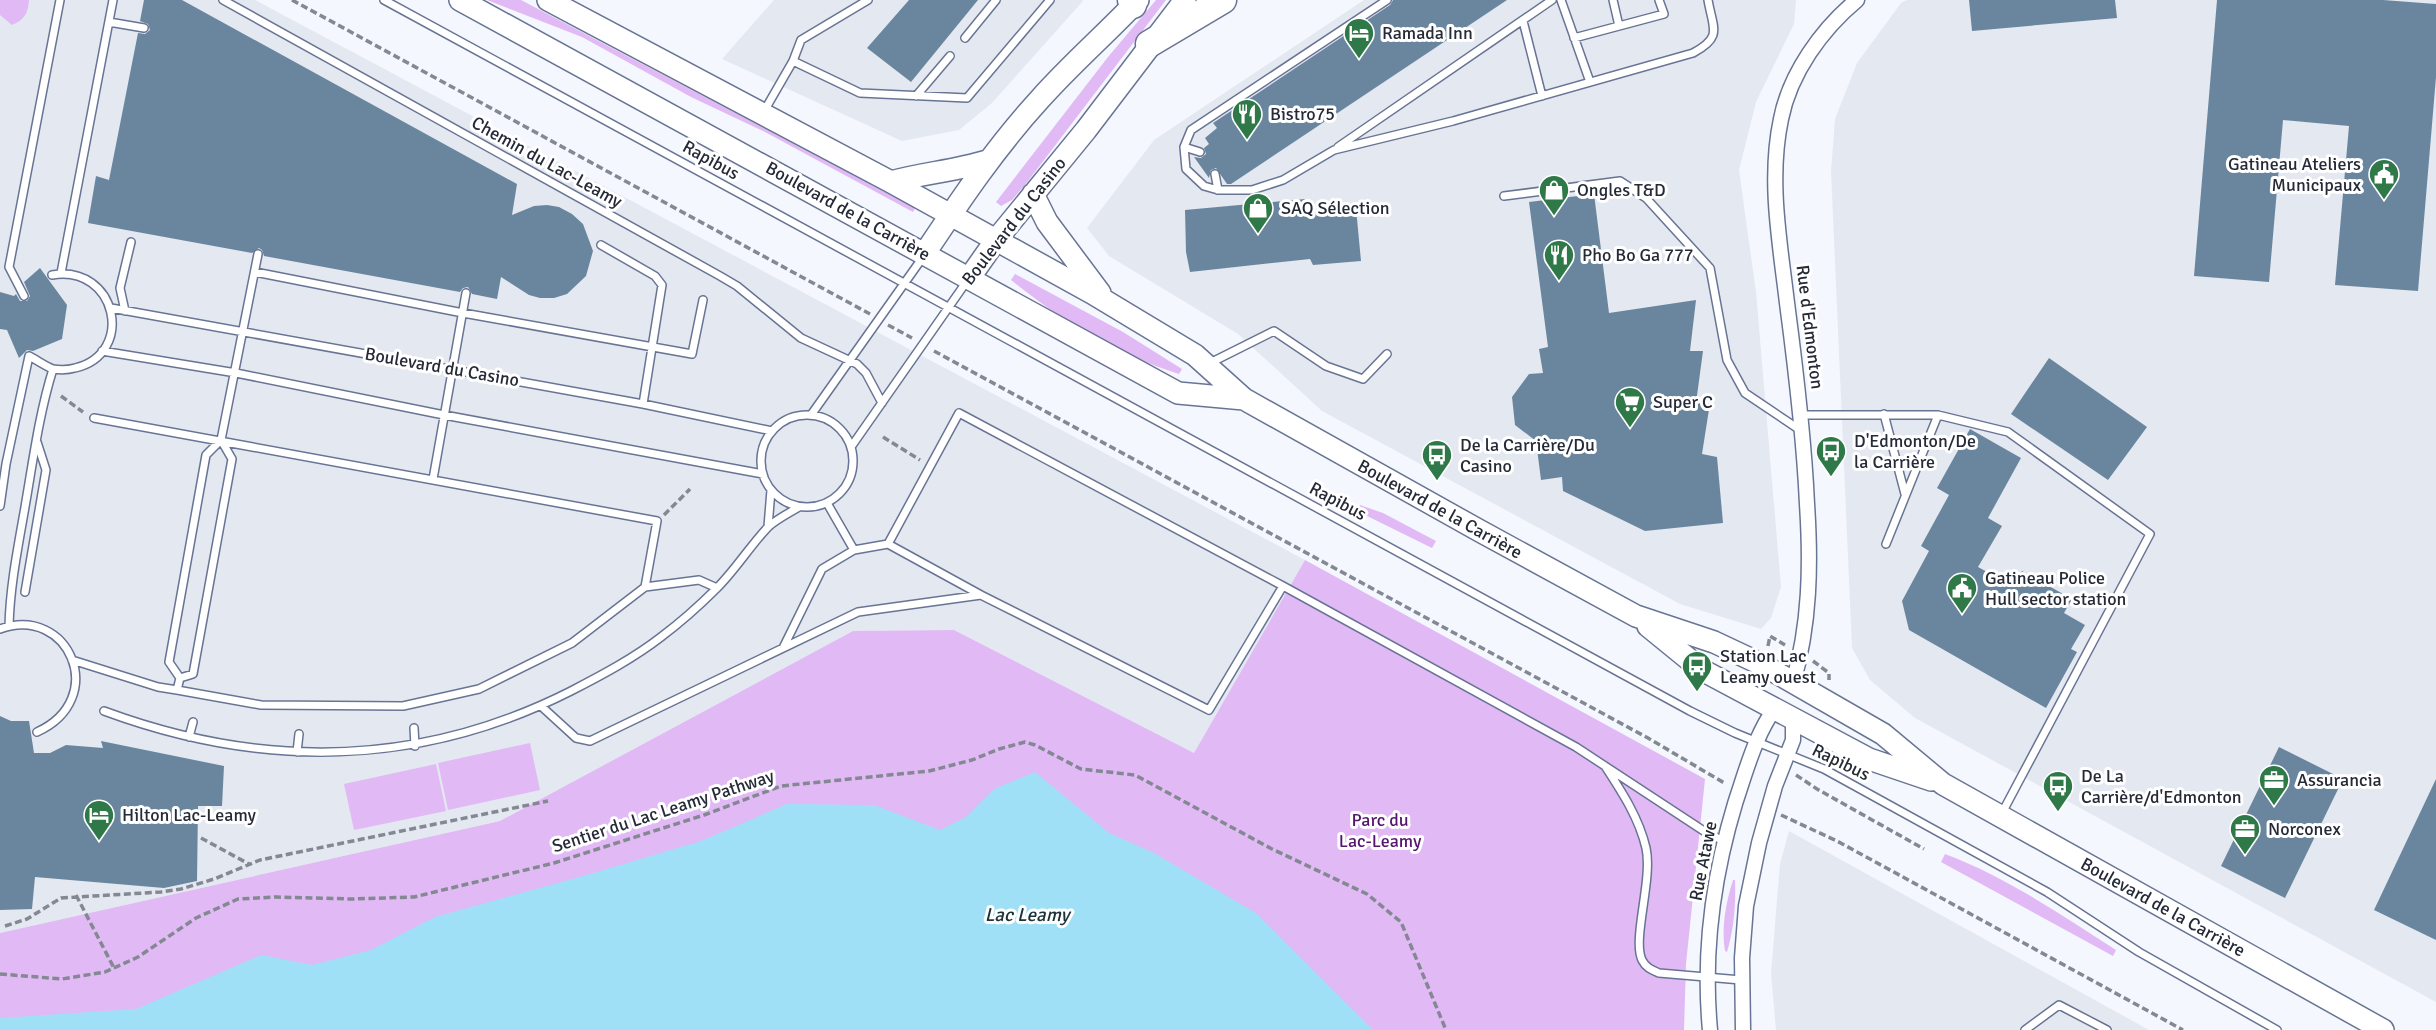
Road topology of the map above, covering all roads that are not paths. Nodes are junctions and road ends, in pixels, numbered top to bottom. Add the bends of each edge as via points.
1 (60, 0) edge
2 (113, 0) edge
3 (223, 0) edge
4 (384, 0) edge
5 (460, 0) edge
6 (548, 0) edge
7 (868, 0) edge
8 (996, 0) edge
9 (1050, 0) edge
10 (1185, 0) edge
11 (1223, 0) edge
12 (1387, 0) edge
13 (1552, 0) edge
14 (1561, 0) edge
15 (1613, 0) edge
16 (1659, 0) edge
17 (1708, 0) edge
18 (1857, 0) edge
19 (1134, 2) edge
20 (1523, 20) junction
21 (109, 22) junction
22 (1619, 26) junction
23 (144, 28) dead end
24 (965, 38) dead end
25 (1574, 38) junction
26 (1149, 44) junction
27 (950, 56) dead end
28 (793, 61) junction
29 (1590, 82) junction
30 (916, 96) junction
31 (1542, 96) junction
32 (762, 114) junction
33 (1184, 147) junction
34 (1334, 150) junction
35 (1200, 152) dead end
36 (987, 161) junction
37 (1215, 174) dead end
38 (891, 182) junction
39 (1218, 190) junction
40 (1033, 194) junction
41 (1504, 196) dead end
42 (950, 215) junction
43 (996, 240) junction
44 (131, 242) dead end
45 (601, 246) dead end
46 (925, 253) junction
47 (258, 254) dead end
48 (255, 272) junction
49 (61, 273) junction
50 (51, 275) dead end
51 (970, 277) junction
52 (905, 284) junction
53 (466, 293) dead end
54 (24, 296) dead end
55 (703, 300) dead end
56 (1107, 302) junction
57 (948, 307) junction
58 (111, 308) junction
59 (125, 311) junction
60 (463, 313) junction
61 (244, 331) junction
62 (652, 345) junction
63 (102, 351) junction
64 (1387, 354) dead end
65 (851, 360) junction
66 (1206, 365) junction
67 (53, 369) junction
68 (452, 369) junction
69 (236, 373) junction
70 (1244, 400) junction
71 (881, 403) junction
72 (643, 404) junction
73 (1884, 414) junction
74 (444, 415) junction
75 (811, 415) junction
76 (1802, 415) junction
77 (1938, 415) junction
78 (94, 418) dead end
79 (772, 431) junction
80 (1803, 432) junction
81 (222, 440) junction
82 (36, 441) junction
83 (851, 447) junction
84 (763, 474) junction
85 (433, 479) junction
86 (771, 490) junction
87 (1905, 496) junction
88 (827, 503) junction
89 (0, 506) edge
90 (799, 507) junction
91 (768, 527) junction
92 (887, 544) junction
93 (1886, 544) dead end
94 (853, 551) junction
95 (1283, 586) junction
96 (645, 587) junction
97 (717, 588) junction
98 (25, 592) dead end
99 (981, 595) junction
100 (1636, 616) junction
101 (9, 626) junction
102 (0, 629) edge
103 (782, 648) junction
104 (72, 660) junction
105 (180, 678) junction
106 (1793, 683) junction
107 (177, 691) junction
108 (541, 706) junction
109 (104, 710) dead end
110 (1784, 713) junction
111 (193, 722) dead end
112 (414, 728) dead end
113 (37, 732) dead end
114 (299, 734) dead end
115 (189, 737) junction
116 (1757, 741) junction
117 (415, 746) junction
118 (297, 752) junction
119 (1788, 754) junction
120 (1603, 763) junction
121 (1943, 784) junction
122 (2001, 816) junction
123 (1725, 841) junction
124 (1708, 978) junction
125 (1741, 980) junction
126 (1710, 1030) edge
127 (1743, 1030) edge
128 (2025, 1030) edge
129 (2107, 1030) edge
130 (2277, 1030) edge
131 (2383, 1030) edge

1 - 54 lane via 9,267
2 - 21 lane
3 - 65 lane, Chemin du Lac-Leamy via 720,276 794,333
4 - 52 lane, Rapibus
5 - 46 street, Boulevard de la Carrière
6 - 32 street, Boulevard de la Carrière
7 - 28 lane via 801,40
8 - 24 lane
9 - 30 lane via 967,98
10 - 26 street, Boulevard du Casino
11 - 26 highway
12 - 33 lane via 1192,130
13 - 20 lane
14 - 25 lane
15 - 22 lane
16 - 22 lane via 1664,14
17 - 29 lane via 1715,29 1708,45
18 - 76 street, Rue d'Edmonton via 1804,62 1788,95 1777,138 1776,201
19 - 36 street
20 - 31 lane
20 - 34 lane
21 - 23 lane
21 - 49 lane
22 - 25 lane
25 - 29 lane
26 - 40 street, Boulevard du Casino
27 - 30 lane
28 - 30 lane via 860,93
28 - 32 lane
29 - 31 lane
31 - 34 lane
32 - 38 street, Boulevard de la Carrière
33 - 35 lane
33 - 39 lane via 1186,169 1204,186
34 - 39 lane via 1283,180 1252,190
36 - 38 street
36 - 42 street
37 - 39 lane
38 - 42 street, Boulevard de la Carrière
40 - 43 street, Boulevard du Casino
40 - 56 street via 1047,222
41 - 80 lane via 1620,181 1646,198 1710,268 1727,360 1745,393
42 - 43 street, Boulevard de la Carrière
42 - 46 street
43 - 51 street, Boulevard du Casino
43 - 56 street, Boulevard de la Carrière
44 - 59 lane via 120,288
45 - 62 lane via 660,281
46 - 51 street, Boulevard de la Carrière
46 - 52 lane
47 - 48 lane
48 - 60 lane
48 - 61 lane
49 - 50 lane
49 - 58 lane via 79,275 95,284
51 - 57 lane, Boulevard du Casino
51 - 70 street, Boulevard de la Carrière via 1178,393
52 - 57 lane, Rapibus
52 - 65 lane
53 - 60 lane
55 - 62 lane via 692,354
56 - 66 street, Boulevard de la Carrière
57 - 71 lane, Boulevard du Casino
57 - 116 lane, Rapibus via 1690,711
58 - 59 lane, Boulevard du Casino
58 - 63 lane via 110,338
59 - 61 lane, Boulevard du Casino
60 - 62 lane
60 - 68 lane
61 - 68 lane, Boulevard du Casino
61 - 69 lane
62 - 72 lane
63 - 67 lane via 83,366
63 - 69 lane
64 - 66 lane via 1363,379 1326,366 1274,331
65 - 71 lane via 866,373
65 - 75 lane
66 - 70 street, Boulevard de la Carrière
67 - 82 lane
67 - 89 lane via 29,356
68 - 72 lane, Boulevard du Casino
68 - 74 lane
69 - 74 lane
69 - 81 lane
70 - 100 street, Boulevard de la Carrière
71 - 83 lane, Boulevard du Casino
72 - 79 lane, Boulevard du Casino
73 - 76 lane
73 - 77 lane
73 - 87 lane
74 - 84 lane
74 - 85 lane
75 - 79 lane via 790,419
75 - 83 lane via 836,425
76 - 80 street, Rue d'Edmonton
77 - 87 lane
77 - 122 lane via 2008,432 2150,534
78 - 81 lane
79 - 84 lane via 762,451
80 - 106 street, Rue d'Edmonton via 1810,576 1804,637
81 - 85 lane
81 - 105 lane via 206,454 169,662
81 - 105 lane via 232,459 193,674
82 - 98 lane via 46,470
82 - 101 lane
83 - 88 lane via 854,460 847,485
84 - 86 lane
85 - 96 lane via 657,521
86 - 90 lane
86 - 91 lane
87 - 93 lane
88 - 90 lane
88 - 94 lane
90 - 91 lane
91 - 97 lane
92 - 94 lane
92 - 95 lane via 959,413
92 - 99 lane
94 - 103 lane via 822,569
95 - 99 lane via 1209,710
95 - 120 lane
96 - 97 lane via 699,580
96 - 107 lane via 572,643 479,689 403,706 261,705
97 - 108 lane via 638,653
99 - 103 lane via 858,612
100 - 106 street, Boulevard de la Carrière via 1714,642
100 - 110 street, Boulevard de la Carrière via 1702,670
101 - 102 lane
101 - 104 lane via 38,627 54,635
103 - 108 lane via 590,741 576,738
104 - 107 lane
104 - 113 lane via 76,677 68,708
105 - 107 lane
106 - 110 street
106 - 121 street, Boulevard de la Carrière via 1883,734
108 - 117 lane
109 - 115 lane
110 - 116 street, Rue Atawe via 1762,726
110 - 119 street via 1793,740
110 - 121 street, Boulevard de la Carrière via 1869,759
111 - 115 lane
112 - 117 lane
114 - 118 lane
115 - 118 lane
116 - 119 lane, Rapibus
116 - 123 street, Rue Atawe
117 - 118 lane
119 - 125 street via 1751,875
119 - 130 lane, Rapibus via 1994,862
120 - 123 lane
120 - 124 lane via 1627,800 1646,848 1642,959 1659,973
121 - 122 street, Boulevard de la Carrière
122 - 131 street, Boulevard de la Carrière
123 - 124 street, Rue Atawe via 1713,906
124 - 125 lane
124 - 126 street, Rue Atawe
125 - 127 street
128 - 129 lane via 2059,1005

